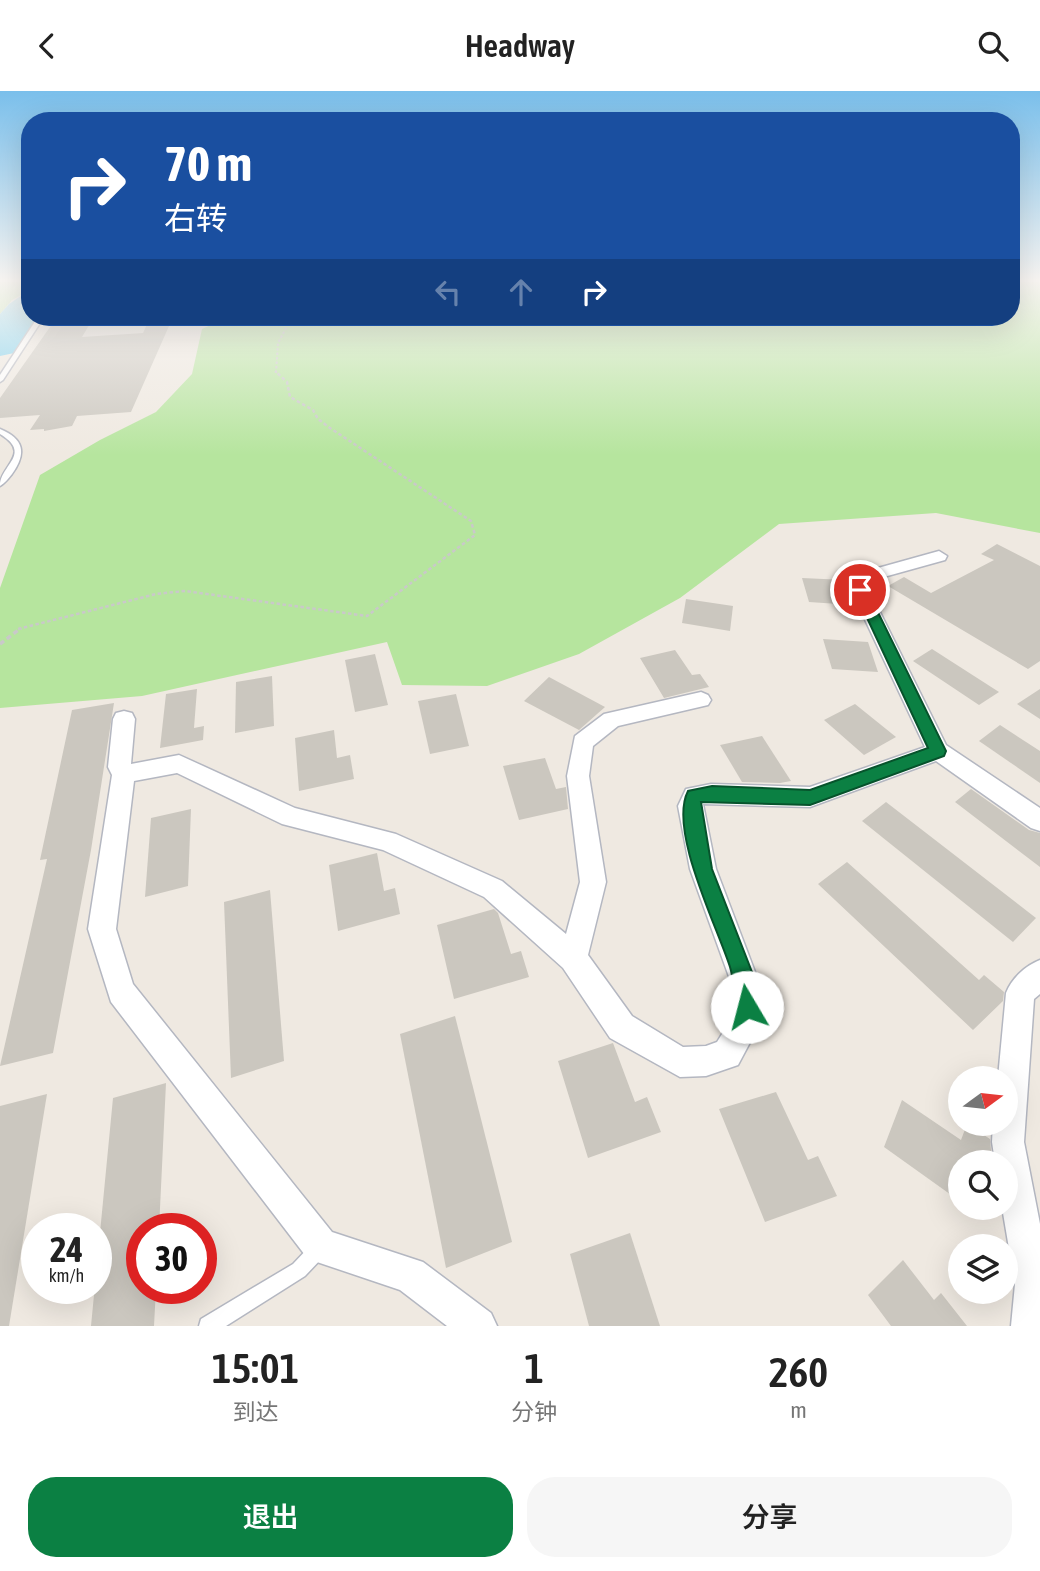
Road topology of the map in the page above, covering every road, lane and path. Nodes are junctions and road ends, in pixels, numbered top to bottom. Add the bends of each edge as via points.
1 (26, 340) edge
2 (277, 340) edge
3 (0, 380) edge
4 (0, 431) edge
5 (0, 484) edge
6 (939, 556) dead end
7 (0, 644) edge
8 (701, 700) dead end
9 (124, 719) dead end
10 (938, 751) junction
11 (124, 774) junction
12 (1040, 821) edge
13 (573, 958) junction
14 (1040, 974) edge
15 (321, 1246) junction
16 (208, 1326) edge
17 (478, 1326) edge
18 (1030, 1326) edge

1 - 3 lane
2 - 7 path via 275,372 287,382 290,397 471,521 475,535 367,616 185,591 20,628
4 - 5 lane via 12,439 19,456
6 - 10 street via 866,577 860,590
8 - 13 street via 612,720 583,742 578,776 593,882
9 - 11 street via 119,767
10 - 12 street
10 - 13 street via 810,797 712,793 691,800 703,869 746,985 747,1007 740,1033 727,1055 680,1062 621,1027
11 - 13 street via 179,764 290,817 387,841 493,889
11 - 15 street via 102,929 121,992
14 - 18 street via 1020,993 1008,1142 1033,1284
15 - 16 lane via 299,1270
15 - 17 street via 410,1275

